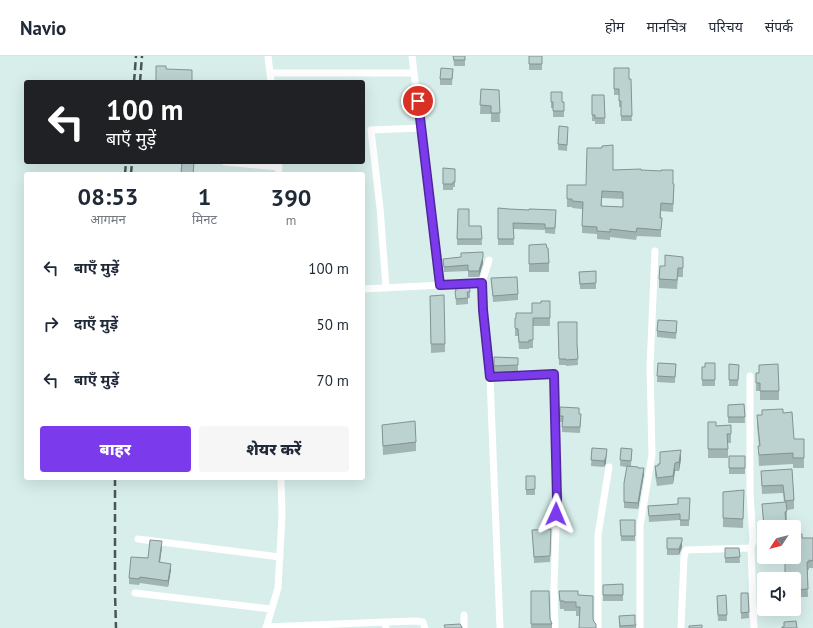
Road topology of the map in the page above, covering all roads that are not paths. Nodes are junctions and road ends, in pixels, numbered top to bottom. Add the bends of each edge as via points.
1 (268, 56) edge
2 (412, 56) edge
3 (270, 73) junction
4 (414, 73) junction
5 (270, 80) edge
6 (421, 128) junction
7 (243, 164) edge
8 (279, 168) edge
9 (655, 251) dead end
10 (488, 260) dead end
11 (482, 283) junction
12 (440, 285) junction
13 (386, 287) junction
14 (365, 289) edge
15 (750, 376) dead end
16 (490, 377) junction
17 (609, 467) dead end
18 (281, 480) edge
19 (138, 539) dead end
20 (751, 548) junction
21 (280, 557) junction
22 (136, 593) dead end
23 (271, 609) junction
24 (464, 616) dead end
25 (386, 625) edge
26 (266, 627) edge
27 (425, 628) edge
28 (464, 628) edge
29 (500, 628) edge
30 (556, 628) edge
31 (598, 628) edge
32 (640, 628) edge
33 (681, 628) edge
34 (754, 628) edge

1 - 3 street
2 - 4 street
3 - 4 street
3 - 5 street
4 - 6 street
6 - 12 street
6 - 13 street via 370,130 380,208
7 - 8 street
9 - 32 street via 650,367 652,455 640,526
10 - 11 street
11 - 12 street
11 - 16 street
12 - 13 street
13 - 14 street
15 - 20 street via 750,494 753,541
16 - 29 street
16 - 30 street via 554,374 557,499 554,586
17 - 31 street via 598,535
18 - 21 street
19 - 21 street
20 - 33 street via 686,550
20 - 34 street
21 - 23 street via 278,588
22 - 23 street
23 - 26 street
24 - 28 street
25 - 26 street
25 - 27 street via 416,621 423,622

